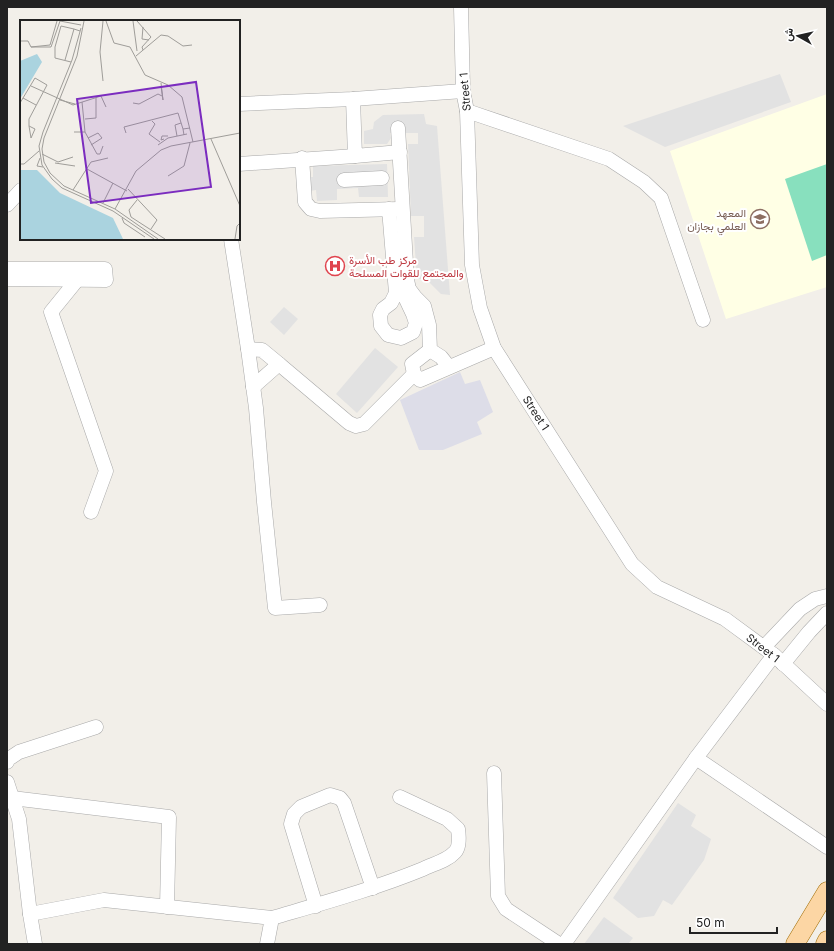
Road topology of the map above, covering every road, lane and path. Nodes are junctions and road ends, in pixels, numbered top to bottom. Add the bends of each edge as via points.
1 (461, 7) edge
2 (463, 91) junction
3 (353, 99) junction
4 (240, 104) edge
5 (467, 111) junction
6 (398, 128) dead end
7 (400, 152) junction
8 (355, 156) junction
9 (302, 158) junction
10 (240, 164) edge
11 (382, 178) dead end
12 (344, 180) dead end
13 (20, 191) edge
14 (7, 205) edge
15 (396, 209) junction
16 (231, 240) edge
17 (7, 269) edge
18 (7, 279) edge
19 (77, 280) junction
20 (409, 289) junction
21 (702, 320) dead end
22 (494, 348) junction
23 (248, 349) junction
24 (430, 350) junction
25 (279, 364) junction
26 (449, 367) junction
27 (414, 374) junction
28 (253, 387) junction
29 (92, 512) dead end
30 (827, 596) edge
31 (320, 605) dead end
32 (827, 613) edge
33 (774, 655) junction
34 (827, 704) edge
35 (96, 727) dead end
36 (696, 758) junction
37 (7, 762) edge
38 (494, 773) dead end
39 (7, 782) edge
40 (400, 797) dead end
41 (12, 798) junction
42 (827, 847) edge
43 (374, 888) junction
44 (827, 891) edge
45 (316, 906) junction
46 (167, 907) junction
47 (30, 914) junction
48 (272, 918) junction
49 (827, 940) edge
50 (35, 944) edge
51 (267, 944) edge
52 (559, 944) edge
53 (564, 944) edge
54 (795, 944) edge
55 (825, 944) edge

1 - 2 street, Street 1
2 - 3 street
2 - 5 street, Street 1
3 - 4 street
3 - 8 street
5 - 21 street via 608,158 644,182 661,198
5 - 22 street, Street 1 via 472,264 480,308
6 - 7 street
7 - 8 street
7 - 15 street
8 - 9 street
9 - 10 street
9 - 15 street via 305,202 311,209 320,212
11 - 12 street
13 - 14 street
15 - 20 street
15 - 20 street via 396,294 380,315 381,326 388,335 401,338 413,332 416,323 405,297
16 - 23 street
17 - 19 street via 105,269 106,280
18 - 19 street
19 - 29 street via 51,312 106,470
20 - 24 street via 424,306 429,325
22 - 26 street
22 - 33 street, Street 1 via 632,564 657,587 725,619
23 - 25 street via 262,350
23 - 28 street
24 - 26 street via 441,357
24 - 27 street via 412,364
25 - 27 street via 349,423 356,426 364,424
25 - 28 street
26 - 27 street via 420,380
28 - 31 street via 275,608
30 - 33 street via 815,599 800,609
32 - 33 street via 809,632
33 - 34 street, Street 1
33 - 36 street
35 - 37 street via 19,752
36 - 42 street
36 - 53 street
38 - 52 street via 498,896 506,909
39 - 41 street
40 - 43 street via 447,819 458,829 456,851 447,858
41 - 46 street via 169,817
41 - 47 street via 19,819
43 - 45 street
43 - 45 street via 344,803 340,798 330,795 301,807 294,814 291,824
44 - 54 main road
45 - 48 street
46 - 47 street via 104,900
46 - 48 street
47 - 50 street
48 - 51 street
49 - 55 main road

